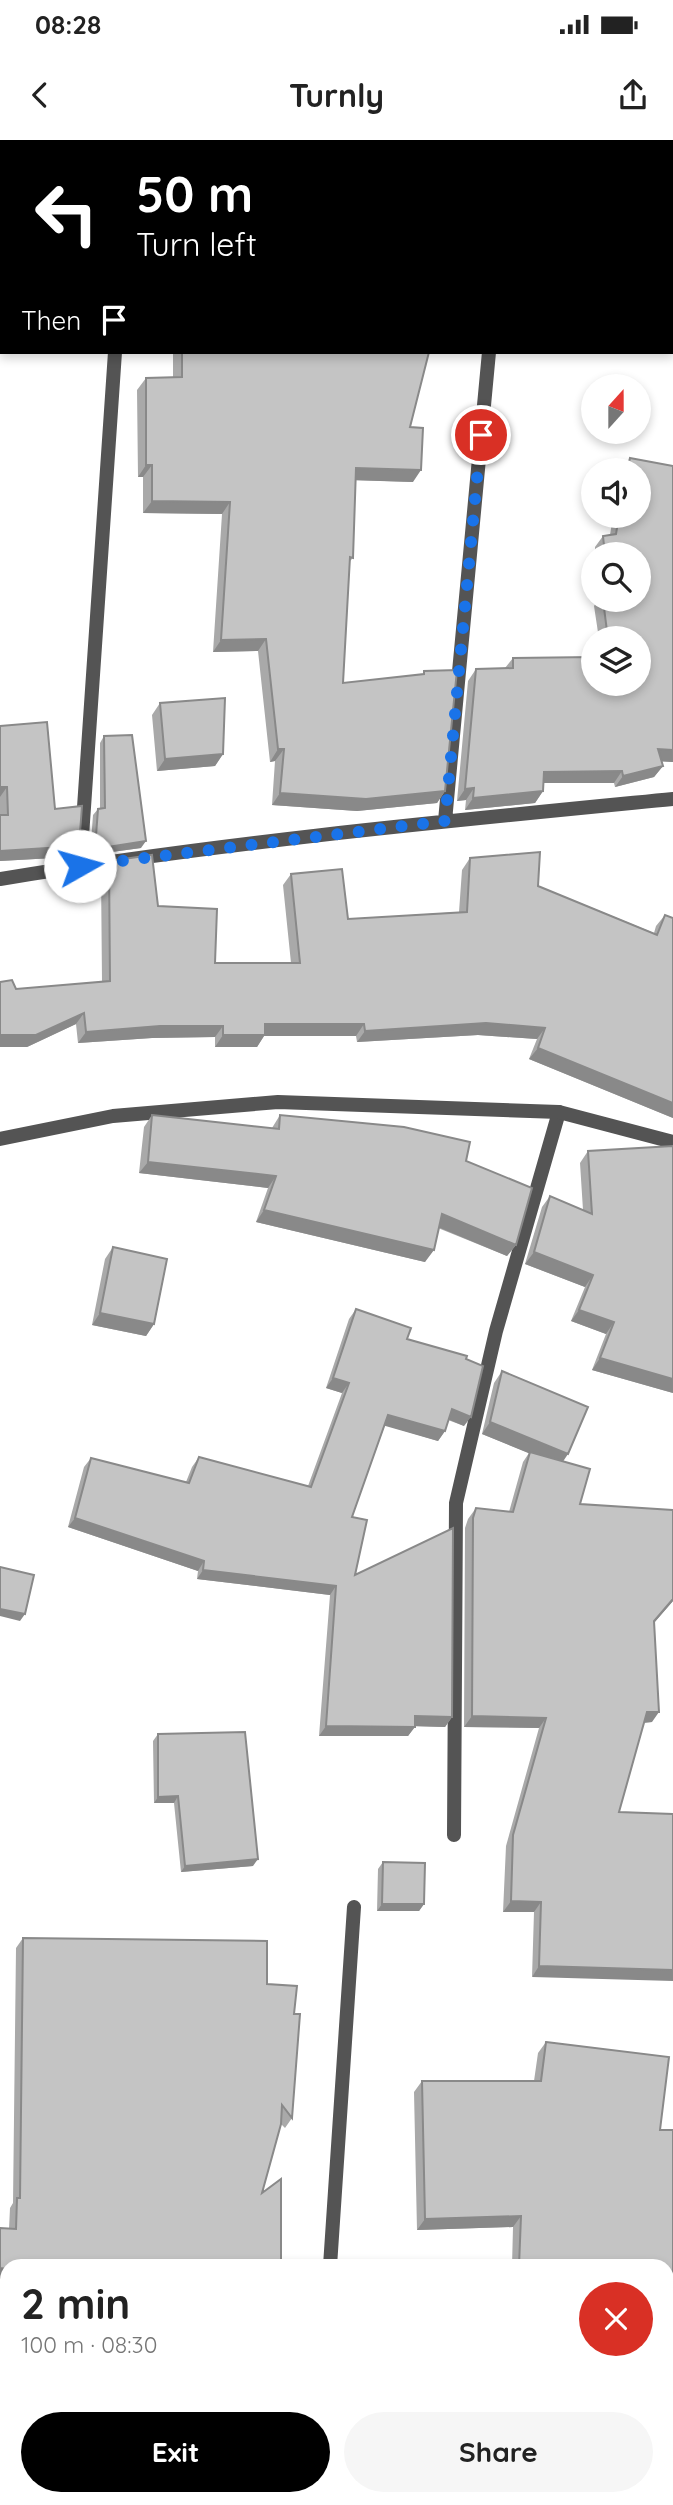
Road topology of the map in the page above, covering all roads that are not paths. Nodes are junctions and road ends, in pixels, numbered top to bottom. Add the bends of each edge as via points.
1 (115, 354) edge
2 (489, 354) edge
3 (673, 799) edge
4 (445, 821) junction
5 (80, 866) junction
6 (0, 878) edge
7 (559, 1112) junction
8 (0, 1139) edge
9 (673, 1142) edge
10 (454, 1835) dead end
11 (354, 1907) dead end
12 (330, 2259) edge

1 - 5 street
2 - 4 street
3 - 4 street
4 - 5 street
5 - 6 street
7 - 8 street via 278,1102 113,1116
7 - 9 street
7 - 10 street via 496,1331 456,1503
11 - 12 street

